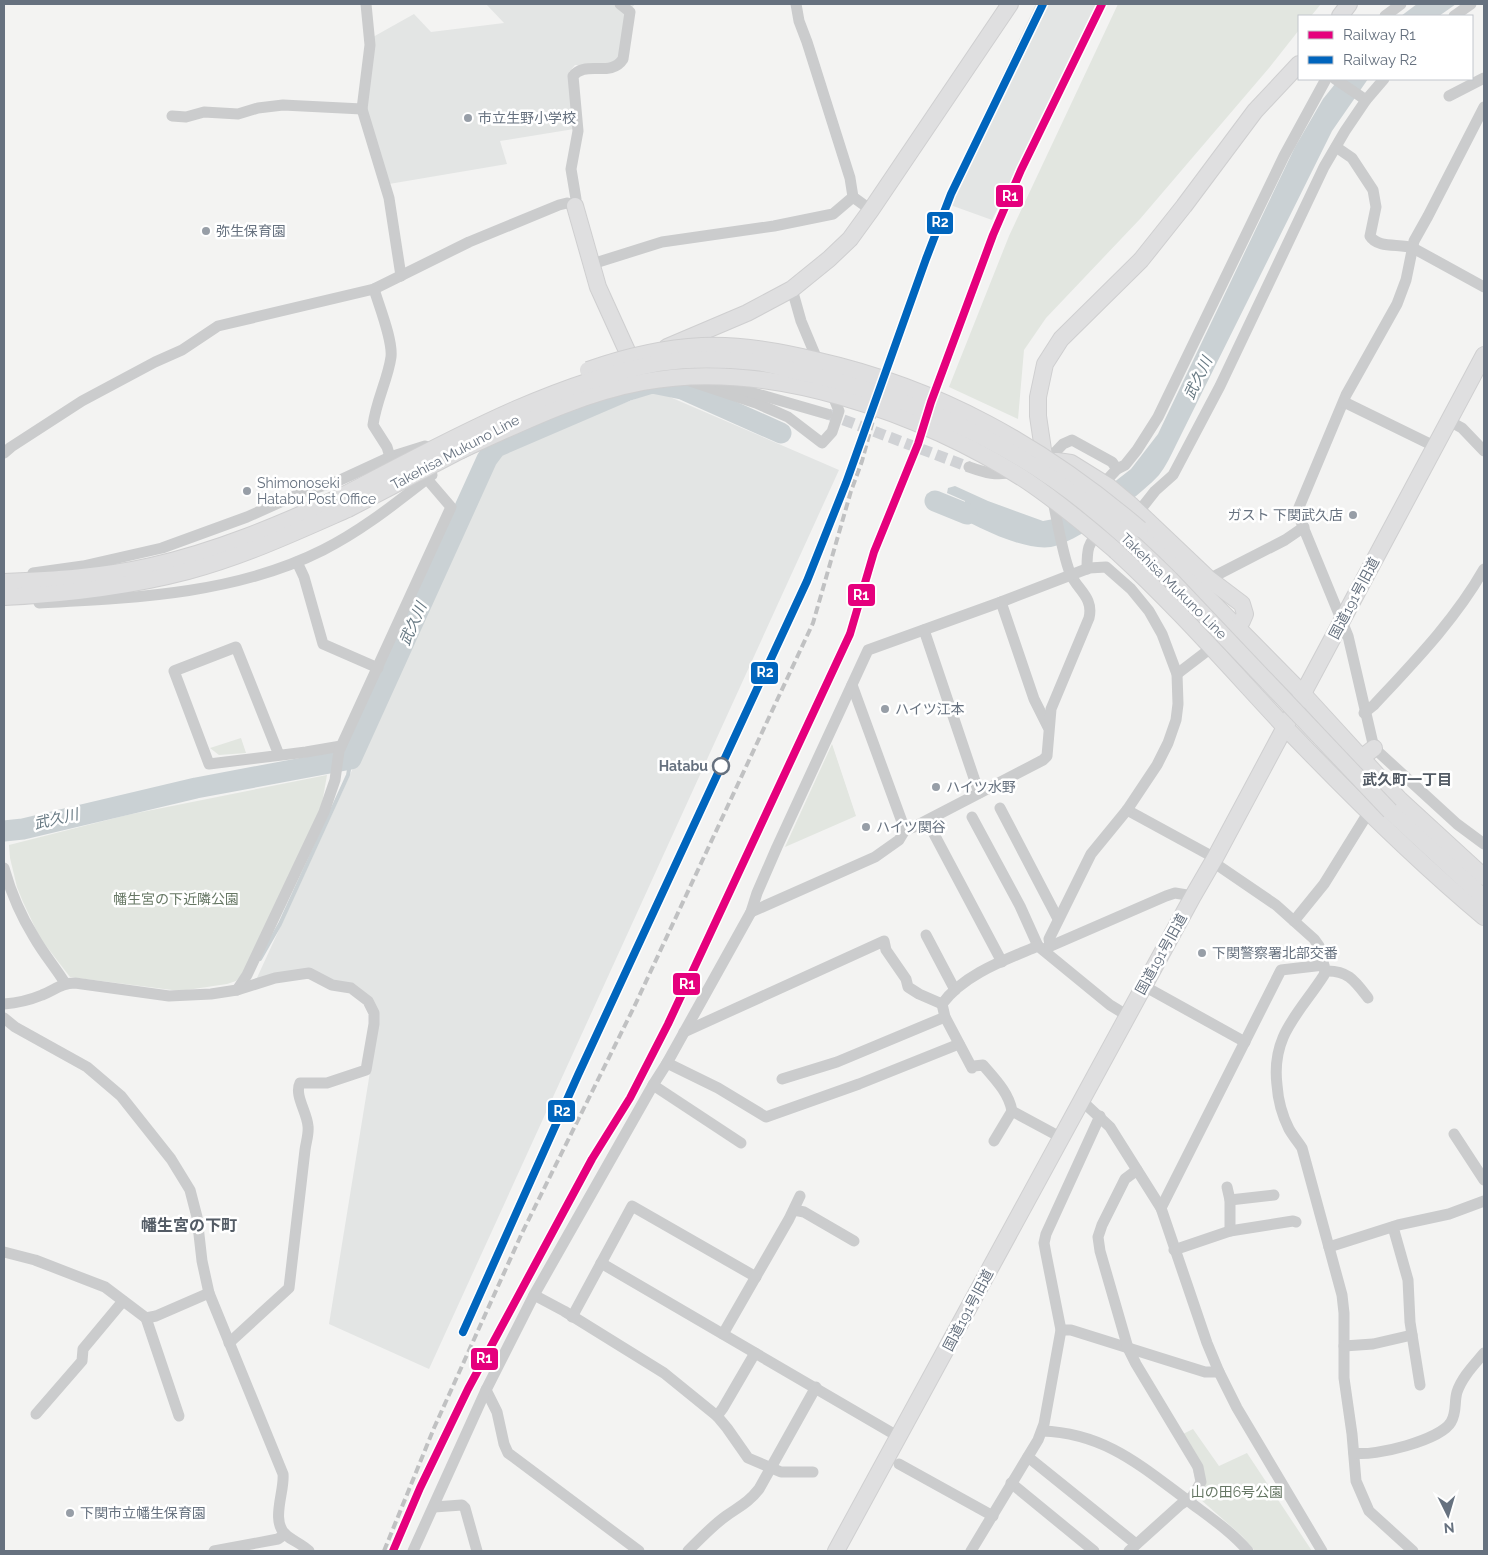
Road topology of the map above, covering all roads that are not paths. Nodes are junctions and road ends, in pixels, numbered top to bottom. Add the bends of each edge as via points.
1 (366, 4) edge
2 (620, 4) edge
3 (796, 4) edge
4 (1010, 4) edge
5 (1349, 4) edge
6 (1401, 4) edge
7 (1471, 4) edge
8 (1341, 15) edge
9 (1386, 15) edge
10 (1455, 15) edge
11 (1298, 65) edge
12 (1484, 78) edge
13 (1325, 80) edge
14 (1336, 80) edge
15 (1383, 80) edge
16 (1449, 96) dead end
17 (1366, 100) junction
18 (1484, 107) edge
19 (362, 109) junction
20 (172, 116) dead end
21 (1484, 129) edge
22 (1472, 130) junction
23 (1336, 147) junction
24 (853, 196) junction
25 (574, 206) junction
26 (871, 210) junction
27 (1413, 248) junction
28 (592, 264) junction
29 (401, 276) junction
30 (1484, 287) edge
31 (374, 289) junction
32 (792, 289) junction
33 (1484, 355) edge
34 (632, 362) junction
35 (1344, 402) junction
36 (530, 408) junction
37 (827, 414) tunnel mouth
38 (1449, 420) junction
39 (456, 445) junction
40 (1436, 447) junction
41 (1484, 452) edge
42 (4, 453) edge
43 (390, 457) junction
44 (1045, 463) junction
45 (970, 467) tunnel mouth
46 (1117, 469) junction
47 (427, 478) junction
48 (1106, 484) junction
49 (344, 503) junction
50 (1134, 508) junction
51 (1304, 527) junction
52 (298, 562) junction
53 (1087, 568) junction
54 (1484, 569) edge
55 (1071, 575) junction
56 (4, 576) edge
57 (1209, 579) junction
58 (4, 582) edge
59 (4, 597) edge
60 (1001, 602) junction
61 (4, 604) edge
62 (1342, 620) junction
63 (1237, 627) junction
64 (924, 630) junction
65 (1211, 648) junction
66 (378, 668) junction
67 (1233, 670) junction
68 (1177, 674) junction
69 (852, 685) junction
70 (1304, 695) junction
71 (1364, 713) junction
72 (1286, 727) junction
73 (1048, 728) junction
74 (340, 749) junction
75 (1368, 753) junction
76 (279, 755) junction
77 (1337, 779) junction
78 (980, 793) junction
79 (1000, 808) dead end
80 (1127, 810) junction
81 (972, 817) dead end
82 (1365, 818) dead end
83 (905, 830) junction
84 (934, 834) dead end
85 (1484, 844) edge
86 (1214, 860) junction
87 (4, 868) edge
88 (1484, 877) edge
89 (1193, 896) junction
90 (1484, 898) edge
91 (751, 912) junction
92 (1484, 917) edge
93 (1058, 919) junction
94 (1294, 921) junction
95 (926, 935) dead end
96 (1043, 947) junction
97 (1002, 962) junction
98 (1324, 968) junction
99 (64, 983) junction
100 (1144, 986) junction
101 (237, 990) junction
102 (955, 990) junction
103 (1368, 998) dead end
104 (4, 1004) edge
105 (942, 1004) junction
106 (1128, 1016) junction
107 (945, 1017) junction
108 (4, 1020) edge
109 (684, 1032) junction
110 (1245, 1042) junction
111 (959, 1044) junction
112 (667, 1063) junction
113 (782, 1079) dead end
114 (653, 1085) junction
115 (1082, 1101) junction
116 (1012, 1112) junction
117 (1100, 1116) junction
118 (1454, 1134) dead end
119 (1062, 1138) junction
120 (994, 1141) dead end
121 (741, 1143) dead end
122 (1137, 1170) junction
123 (1484, 1180) edge
124 (1227, 1187) dead end
125 (1274, 1195) dead end
126 (800, 1196) dead end
127 (1230, 1200) junction
128 (1484, 1201) edge
129 (1161, 1208) junction
130 (794, 1210) junction
131 (1296, 1222) dead end
132 (1393, 1227) junction
133 (1230, 1231) junction
134 (854, 1241) dead end
135 (1329, 1247) junction
136 (1174, 1250) junction
137 (4, 1252) edge
138 (601, 1263) junction
139 (756, 1277) junction
140 (209, 1293) junction
141 (534, 1295) junction
142 (122, 1301) junction
143 (572, 1317) junction
144 (146, 1318) junction
145 (1061, 1330) junction
146 (723, 1334) junction
147 (1412, 1335) junction
148 (229, 1343) junction
149 (1344, 1346) junction
150 (1128, 1348) junction
151 (755, 1353) junction
152 (1484, 1353) edge
153 (1220, 1372) junction
154 (1420, 1385) dead end
155 (816, 1388) junction
156 (486, 1390) junction
157 (36, 1414) dead end
158 (179, 1416) dead end
159 (717, 1416) junction
160 (1042, 1431) junction
161 (899, 1438) junction
162 (1354, 1453) junction
163 (1028, 1457) junction
164 (899, 1464) dead end
165 (770, 1469) junction
166 (813, 1472) dead end
167 (1011, 1483) junction
168 (1187, 1500) junction
169 (434, 1506) junction
170 (993, 1516) junction
171 (285, 1534) junction
172 (297, 1547) edge
173 (1132, 1548) edge
174 (976, 1549) edge
175 (475, 1550) edge
176 (214, 1551) edge
177 (309, 1551) edge
178 (413, 1551) edge
179 (640, 1551) edge
180 (688, 1551) edge
181 (836, 1551) edge
182 (1094, 1551) edge
183 (1248, 1551) edge
184 (1322, 1551) edge
185 (1413, 1551) edge

1 - 19 street via 370,45
2 - 25 street via 630,12 621,63 606,69 583,69 573,76 578,131 571,169 576,199
3 - 24 street
4 - 26 main road
5 - 8 main road
6 - 9 street
7 - 10 street
11 - 44 main road via 1255,111 1141,260 1062,339 1045,364 1038,416
12 - 16 street
13 - 46 street via 1284,156 1158,416 1137,450 1125,465
14 - 17 street
15 - 17 street
17 - 23 street
18 - 22 street
19 - 20 street via 283,105 238,114 204,112 186,117
19 - 29 street via 389,198
21 - 22 street
22 - 27 street
23 - 27 street via 1352,158 1373,190 1376,207 1370,236 1373,240
23 - 50 street via 1188,449 1172,475 1144,505
24 - 26 street
24 - 28 street via 832,214 662,242
25 - 28 main road
25 - 29 street via 567,203 559,205 469,242
26 - 32 main road via 850,239
27 - 30 street
27 - 35 street via 1397,304
28 - 34 main road via 602,299
29 - 31 street
31 - 42 street via 218,326 182,350 74,406
31 - 43 street via 391,347 391,358 373,425
32 - 34 main road via 748,313
32 - 34 street via 800,320 840,411 832,432 822,443 788,417 756,403
33 - 38 main road, 国道191号旧道
34 - 36 main road
34 - 37 street via 682,372
35 - 40 street
35 - 51 street via 1297,512
36 - 43 street via 489,425
36 - 47 street via 493,430
38 - 40 main road, 国道191号旧道
38 - 41 street via 1462,428
39 - 49 main road, Takehisa Mukuno Line, bridge
39 - 63 main road, bridge via 517,403 586,371 632,356 703,346 783,352 851,368 955,406 1038,452 1140,529
39 - 65 main road, bridge via 565,404 636,383 720,376 777,382 841,397 943,435 1026,481 1116,551
39 - 90 main road, Takehisa Mukuno Line, bridge via 562,398 663,370 712,367 798,372 859,387 930,412 1012,454 1082,500 1141,551 1390,811
40 - 62 main road, 国道191号旧道
43 - 47 street
43 - 56 street via 338,481 162,548 83,566
44 - 45 street via 1002,475
44 - 46 street via 1063,444 1072,440 1112,462
44 - 48 main road via 1071,463
44 - 55 street
46 - 48 street
47 - 52 street via 396,504 348,536
47 - 66 street via 451,507
48 - 50 main road
49 - 58 main road, Takehisa Mukuno Line via 185,558 116,572
49 - 59 main road, Takehisa Mukuno Line via 262,546 190,570 119,586
50 - 53 street via 1093,537 1088,549
50 - 57 main road
51 - 57 street
51 - 62 street
52 - 61 street via 252,578 198,589 115,598
52 - 66 street via 323,644
53 - 55 street
53 - 68 street via 1106,568 1131,588 1162,634
54 - 71 street via 1463,603 1428,647
55 - 60 street
55 - 73 street via 1091,609 1090,618 1050,709
57 - 63 main road via 1242,604 1245,614
60 - 64 street
60 - 73 street via 1034,699
62 - 70 main road, 国道191号旧道
62 - 71 street
63 - 67 street via 1231,658
63 - 70 main road
64 - 69 street via 868,650
64 - 78 street
65 - 67 main road
65 - 68 street
66 - 74 street
67 - 72 main road
68 - 80 street via 1176,720 1168,743
69 - 83 street
69 - 91 street via 774,854
70 - 72 main road, 国道191号旧道
70 - 75 main road
71 - 75 street
72 - 77 main road
72 - 86 main road, 国道191号旧道
73 - 78 street via 1048,750 1043,760
74 - 76 street
74 - 101 street via 335,780 324,812
75 - 77 main road
75 - 85 street
75 - 88 main road via 1400,800
76 - 76 street via 236,647 174,672 209,764
77 - 92 main road via 1420,861
78 - 83 street
79 - 93 street
80 - 86 street
80 - 93 street via 1090,854
81 - 96 street
82 - 94 street via 1324,884
83 - 91 street via 899,840 875,857
84 - 97 street
86 - 89 main road, 国道191号旧道
86 - 94 street
87 - 99 street via 24,919
89 - 96 street via 1175,893 1166,896
89 - 100 main road, 国道191号旧道
91 - 109 street
93 - 96 street
94 - 98 street via 1319,946
95 - 102 street
96 - 97 street
96 - 106 street via 1094,993
97 - 102 street
98 - 103 street via 1344,973
98 - 110 street via 1281,970
98 - 135 street via 1324,976 1282,1040 1276,1073 1280,1106 1302,1148
99 - 101 street via 170,996
99 - 104 street via 42,995
100 - 106 main road, 国道191号旧道
100 - 110 street
101 - 148 street via 275,978 309,973 332,985 358,992 372,1007 375,1018 366,1070 327,1082 298,1085 309,1129 289,1288
102 - 105 street
105 - 107 street
105 - 109 street via 908,987 884,941
106 - 115 main road, 国道191号旧道
107 - 111 street
107 - 113 street via 837,1062
108 - 140 street via 98,1076 121,1096 171,1159 190,1190
109 - 112 street
110 - 129 street
111 - 112 street via 859,1084 766,1116
111 - 116 street via 972,1068 983,1065 992,1075 1009,1099
112 - 114 street
114 - 121 street
114 - 141 street
115 - 117 street
115 - 119 main road, 国道191号旧道
116 - 119 street
116 - 120 street
117 - 122 street via 1110,1126
117 - 145 street via 1046,1234 1046,1254
118 - 123 street
119 - 161 main road, 国道191号旧道
122 - 129 street
122 - 150 street via 1125,1178 1098,1237
124 - 127 street
125 - 127 street
126 - 130 street
127 - 133 street
128 - 132 street via 1449,1214
129 - 136 street
130 - 134 street via 804,1212
130 - 139 street
131 - 133 street
132 - 135 street
132 - 147 street via 1408,1280
133 - 136 street
135 - 149 street via 1342,1295
136 - 153 street
137 - 142 street via 35,1260 105,1287
138 - 139 street via 632,1206
138 - 143 street
138 - 146 street
139 - 146 street
140 - 144 street
140 - 148 street
141 - 143 street
141 - 156 street
142 - 144 street
142 - 157 street via 83,1349 82,1361
143 - 159 street via 653,1365
144 - 158 street
145 - 150 street via 1071,1330
145 - 160 street
146 - 151 street
147 - 149 street
147 - 154 street
148 - 171 street via 283,1474 279,1518
149 - 162 street via 1344,1378
150 - 153 street via 1205,1372
150 - 168 street via 1198,1467 1199,1487
151 - 155 street
151 - 159 street
152 - 162 street via 1458,1390 1454,1417 1442,1432 1388,1450
153 - 184 street via 1237,1408
155 - 161 street
155 - 165 street
156 - 169 street
156 - 179 street via 497,1412 508,1453
159 - 165 street via 748,1458
160 - 163 street
160 - 168 street via 1074,1434 1118,1451
161 - 181 main road, 国道191号旧道
162 - 185 street via 1356,1482 1365,1504
163 - 167 street
163 - 173 street
164 - 170 street
165 - 166 street
165 - 180 street via 750,1501 713,1527
167 - 170 street
167 - 182 street
168 - 173 street
168 - 183 street
169 - 175 street via 462,1505 465,1508
169 - 178 street
170 - 174 street
171 - 172 street
171 - 176 street via 278,1539
172 - 177 street

